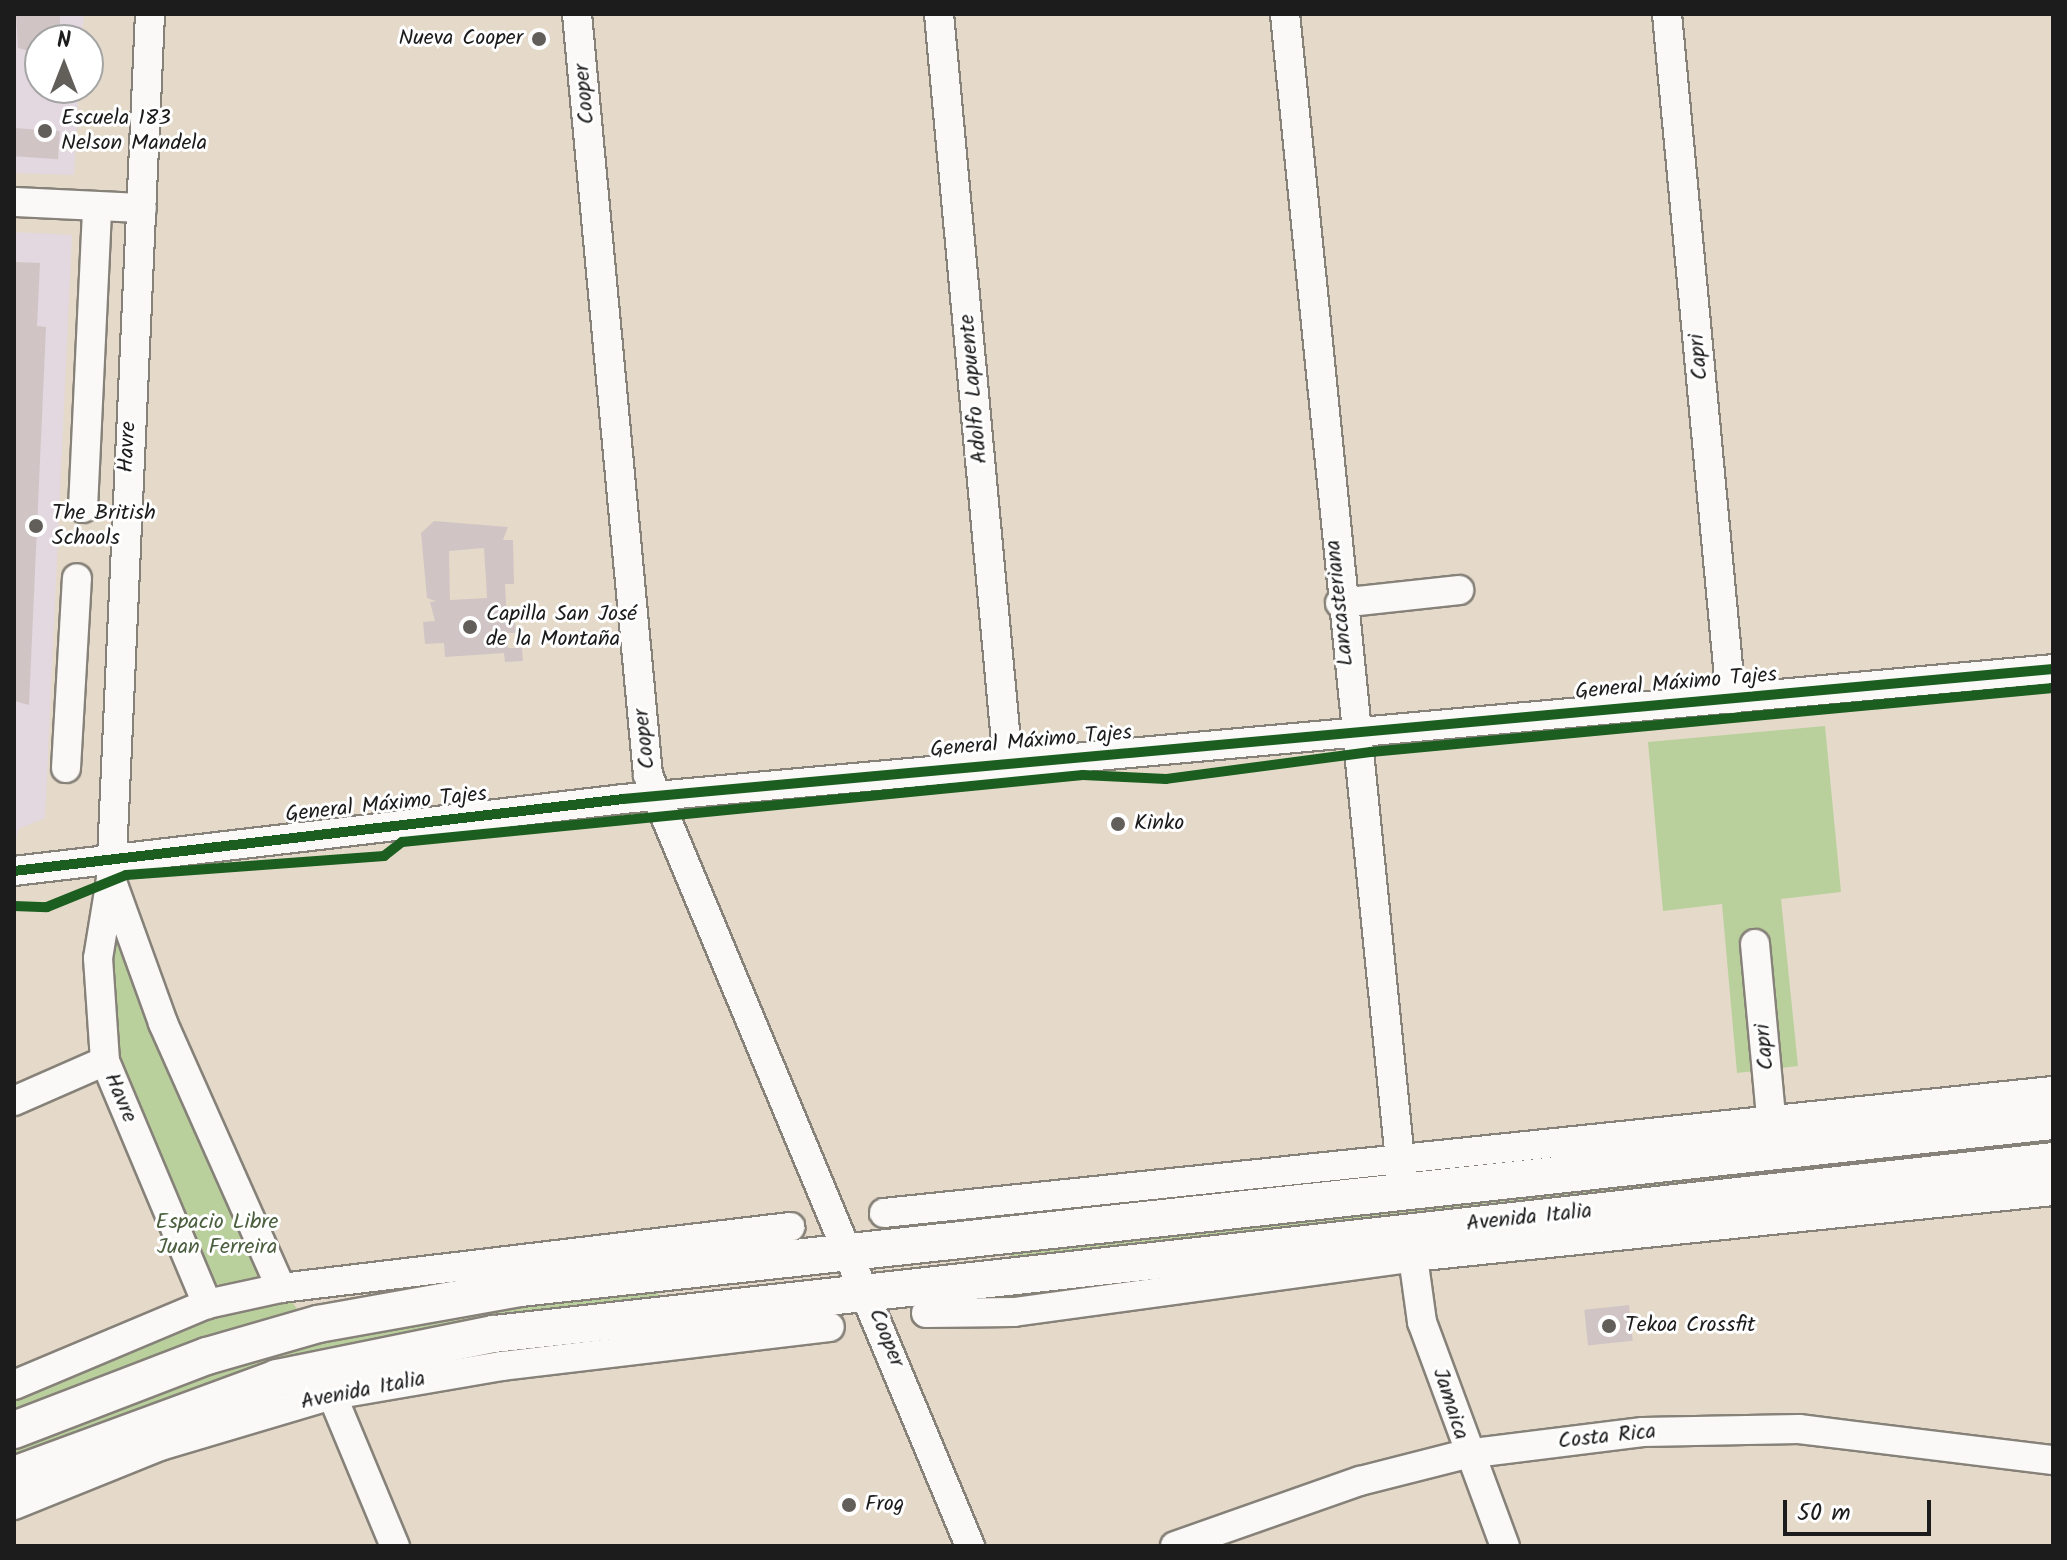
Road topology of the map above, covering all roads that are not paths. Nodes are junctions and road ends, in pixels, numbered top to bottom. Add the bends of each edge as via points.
1 (150, 14) edge
2 (577, 14) edge
3 (939, 14) edge
4 (1285, 14) edge
5 (1667, 14) edge
6 (14, 202) edge
7 (97, 206) junction
8 (142, 208) junction
9 (90, 344) junction
10 (134, 346) junction
11 (86, 422) junction
12 (130, 422) junction
13 (83, 508) dead end
14 (77, 578) dead end
15 (1459, 590) dead end
16 (1340, 603) junction
17 (2053, 669) edge
18 (71, 691) junction
19 (116, 695) junction
20 (1731, 699) junction
21 (1354, 733) junction
22 (1008, 764) junction
23 (66, 768) dead end
24 (654, 797) junction
25 (110, 868) junction
26 (14, 871) edge
27 (1755, 944) dead end
28 (105, 1061) junction
29 (2053, 1091) edge
30 (14, 1101) edge
31 (2053, 1121) edge
32 (1773, 1135) junction
33 (2053, 1161) edge
34 (1401, 1175) junction
35 (2053, 1191) edge
36 (1068, 1193) junction
37 (1133, 1204) junction
38 (884, 1213) dead end
39 (992, 1218) junction
40 (945, 1223) junction
41 (790, 1227) dead end
42 (1074, 1228) junction
43 (851, 1250) junction
44 (719, 1252) junction
45 (1413, 1257) junction
46 (665, 1272) junction
47 (1006, 1275) junction
48 (520, 1276) junction
49 (453, 1286) junction
50 (281, 1288) junction
51 (867, 1291) junction
52 (207, 1304) junction
53 (1014, 1312) junction
54 (926, 1313) dead end
55 (703, 1317) junction
56 (830, 1327) dead end
57 (14, 1385) edge
58 (332, 1395) junction
59 (14, 1430) edge
60 (1466, 1454) junction
61 (2053, 1460) edge
62 (14, 1475) edge
63 (14, 1505) edge
64 (395, 1546) edge
65 (970, 1546) edge
66 (1175, 1546) edge
67 (1505, 1546) edge

1 - 8 street, Havre
2 - 24 street, Cooper
3 - 22 street, Adolfo Lapuente
4 - 16 street, Lancasteriana
5 - 20 street, Capri
6 - 7 street
7 - 8 street
7 - 9 street
8 - 10 street, Havre
9 - 10 street
9 - 11 street
10 - 12 street, Havre
11 - 12 street
11 - 13 street
12 - 19 street, Havre
14 - 18 street
15 - 16 street
16 - 21 street, Lancasteriana
17 - 20 street, General Máximo Tajes
18 - 19 street
18 - 23 street
19 - 25 street, Havre
20 - 21 street, General Máximo Tajes
21 - 22 street, General Máximo Tajes
21 - 34 street, Lancasteriana
22 - 24 street, General Máximo Tajes
24 - 25 street, General Máximo Tajes
24 - 43 street, Cooper
25 - 26 street, General Máximo Tajes
25 - 28 street, Havre via 98,958
25 - 50 street, Havre via 163,1023
27 - 32 street, Capri
28 - 30 street
28 - 52 street, Havre
29 - 32 street, Avenida Italia
31 - 32 main road, Avenida Italia
32 - 34 main road, Avenida Italia
33 - 47 main road, Avenida Italia
34 - 37 main road, Avenida Italia
35 - 45 street, Avenida Italia
36 - 37 street, Avenida Italia
36 - 39 street, Avenida Italia
36 - 42 street
37 - 42 main road, Avenida Italia
38 - 40 street, Avenida Italia
39 - 40 main road, Avenida Italia
39 - 42 main road, Avenida Italia
39 - 47 street
39 - 51 main road via 949,1256 875,1271
40 - 43 main road, Avenida Italia
41 - 44 street, Avenida Italia
43 - 44 main road, Avenida Italia
43 - 51 street, Cooper
43 - 55 main road via 841,1275 740,1288
44 - 46 main road, Avenida Italia
44 - 48 street, Avenida Italia
45 - 53 street, Avenida Italia
45 - 60 street, Jamaica via 1422,1322
46 - 48 main road, Avenida Italia
46 - 55 street
47 - 51 main road, Avenida Italia
47 - 53 street
48 - 49 main road, Avenida Italia
49 - 50 street, Avenida Italia
49 - 59 main road, Avenida Italia via 207,1356
50 - 52 street, Avenida Italia
51 - 55 main road, Avenida Italia
51 - 65 street, Cooper
52 - 57 street, Avenida Italia
53 - 54 street, Avenida Italia
55 - 56 street, Avenida Italia
55 - 58 street, Avenida Italia
55 - 62 main road, Avenida Italia via 494,1334 277,1378
58 - 63 street, Avenida Italia via 160,1446
58 - 64 street
60 - 61 street, Costa Rica via 1726,1428 1943,1441
60 - 66 street, Costa Rica via 1360,1481
60 - 67 street, Jamaica

